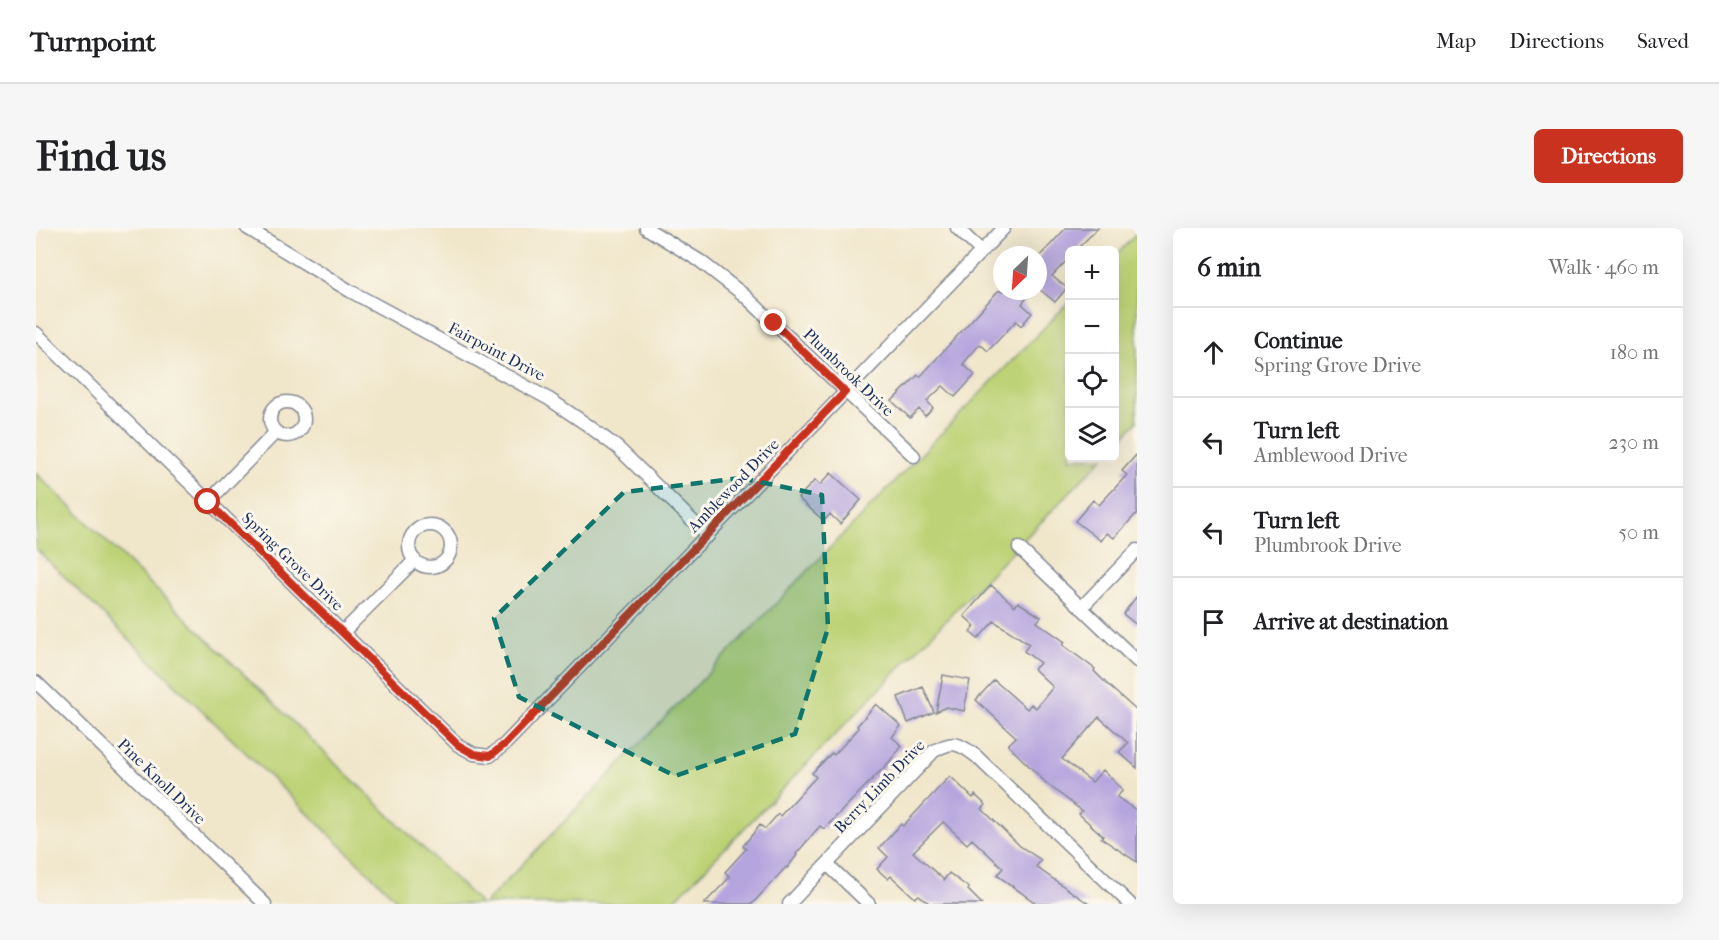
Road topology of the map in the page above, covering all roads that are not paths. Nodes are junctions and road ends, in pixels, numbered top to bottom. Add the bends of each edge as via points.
1 (247, 228) edge
2 (646, 228) edge
3 (957, 228) edge
4 (1004, 228) edge
5 (981, 251) junction
6 (36, 333) edge
7 (845, 392) junction
8 (276, 432) dead end
9 (914, 456) dead end
10 (208, 502) junction
11 (708, 536) junction
12 (1019, 548) dead end
13 (1137, 550) edge
14 (415, 560) dead end
15 (1081, 608) junction
16 (343, 632) junction
17 (1137, 661) edge
18 (36, 682) edge
19 (481, 755) joint
20 (827, 864) junction
21 (266, 904) edge
22 (789, 904) edge
23 (869, 904) edge
24 (1130, 904) edge

1 - 11 street, Fairpoint Drive via 350,291 549,399 618,448
2 - 7 street, Plumbrook Drive via 700,261 744,295
3 - 5 street
4 - 5 street, Amblewood Drive
5 - 7 street, Amblewood Drive
6 - 10 street, Spring Grove Drive
7 - 9 street, Plumbrook Drive
7 - 11 street, Amblewood Drive
8 - 10 street
10 - 16 street, Spring Grove Drive
11 - 19 street, Amblewood Drive via 505,744 490,756
12 - 15 street
13 - 15 street
14 - 16 street
15 - 17 street
16 - 19 street, Spring Grove Drive via 458,745
18 - 21 street, Pine Knoll Drive
20 - 22 street, Berry Limb Drive
20 - 23 street
20 - 24 street, Berry Limb Drive via 934,751 947,744 962,745

